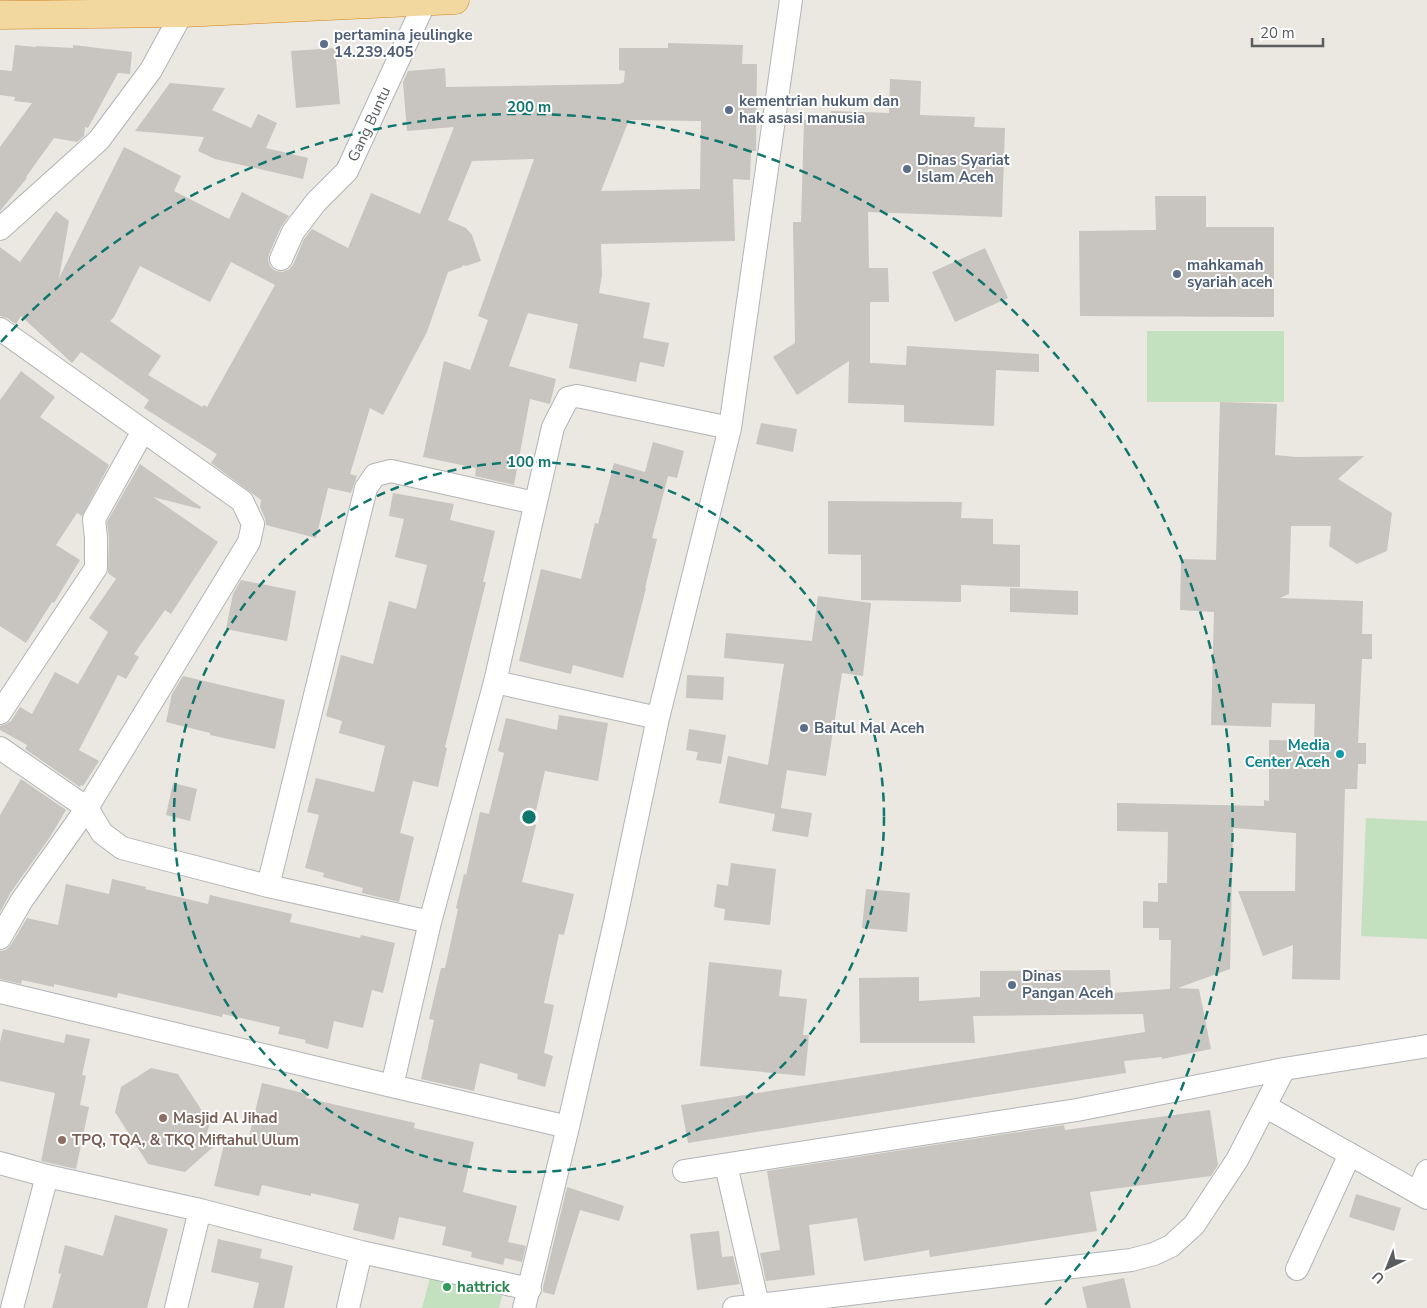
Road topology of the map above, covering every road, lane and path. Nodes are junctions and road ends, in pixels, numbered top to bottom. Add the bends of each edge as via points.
1 (455, 0) edge
2 (791, 0) edge
3 (425, 2) junction
4 (182, 13) junction
5 (0, 16) edge
6 (0, 229) edge
7 (281, 260) dead end
8 (0, 329) edge
9 (730, 428) junction
10 (143, 431) junction
11 (535, 503) junction
12 (495, 682) junction
13 (0, 713) edge
14 (658, 718) junction
15 (2, 753) edge
16 (87, 808) junction
17 (268, 886) junction
18 (430, 922) junction
19 (0, 938) edge
20 (0, 992) edge
21 (1427, 1046) edge
22 (1284, 1069) junction
23 (392, 1086) junction
24 (1265, 1106) junction
25 (568, 1127) junction
26 (1350, 1154) junction
27 (0, 1163) edge
28 (726, 1165) junction
29 (684, 1171) dead end
30 (1427, 1171) edge
31 (47, 1176) junction
32 (1422, 1196) edge
33 (200, 1210) junction
34 (361, 1252) junction
35 (1297, 1269) dead end
36 (527, 1298) edge
37 (758, 1305) junction
38 (12, 1308) edge
39 (176, 1308) edge
40 (348, 1308) edge
41 (734, 1308) edge

1 - 3 highway
2 - 9 street
3 - 4 highway
3 - 7 street, Gang Buntu via 347,171 316,202 293,232
4 - 5 highway
4 - 6 street via 151,70 99,140
8 - 10 street
9 - 11 street via 576,396 568,398 553,427
9 - 14 street
10 - 13 street via 94,519 96,568
10 - 16 street via 242,501 253,524 249,542
11 - 12 street
11 - 17 street via 391,471 376,476 366,488
12 - 14 street
12 - 18 street
14 - 25 street
15 - 16 street
16 - 17 street via 102,833 122,848
16 - 19 street via 22,900
17 - 18 street
18 - 23 street
20 - 23 street
21 - 22 street
22 - 24 street
22 - 28 street via 1077,1110
23 - 25 street
24 - 26 street
24 - 37 street via 1237,1160 1194,1225 1172,1246 1154,1254 1131,1260
25 - 36 street
26 - 32 street
26 - 35 street
27 - 31 street
28 - 29 street
28 - 37 street
30 - 32 street
31 - 33 street
31 - 38 street
33 - 34 street
33 - 39 street
34 - 36 street
34 - 40 street
37 - 41 street

